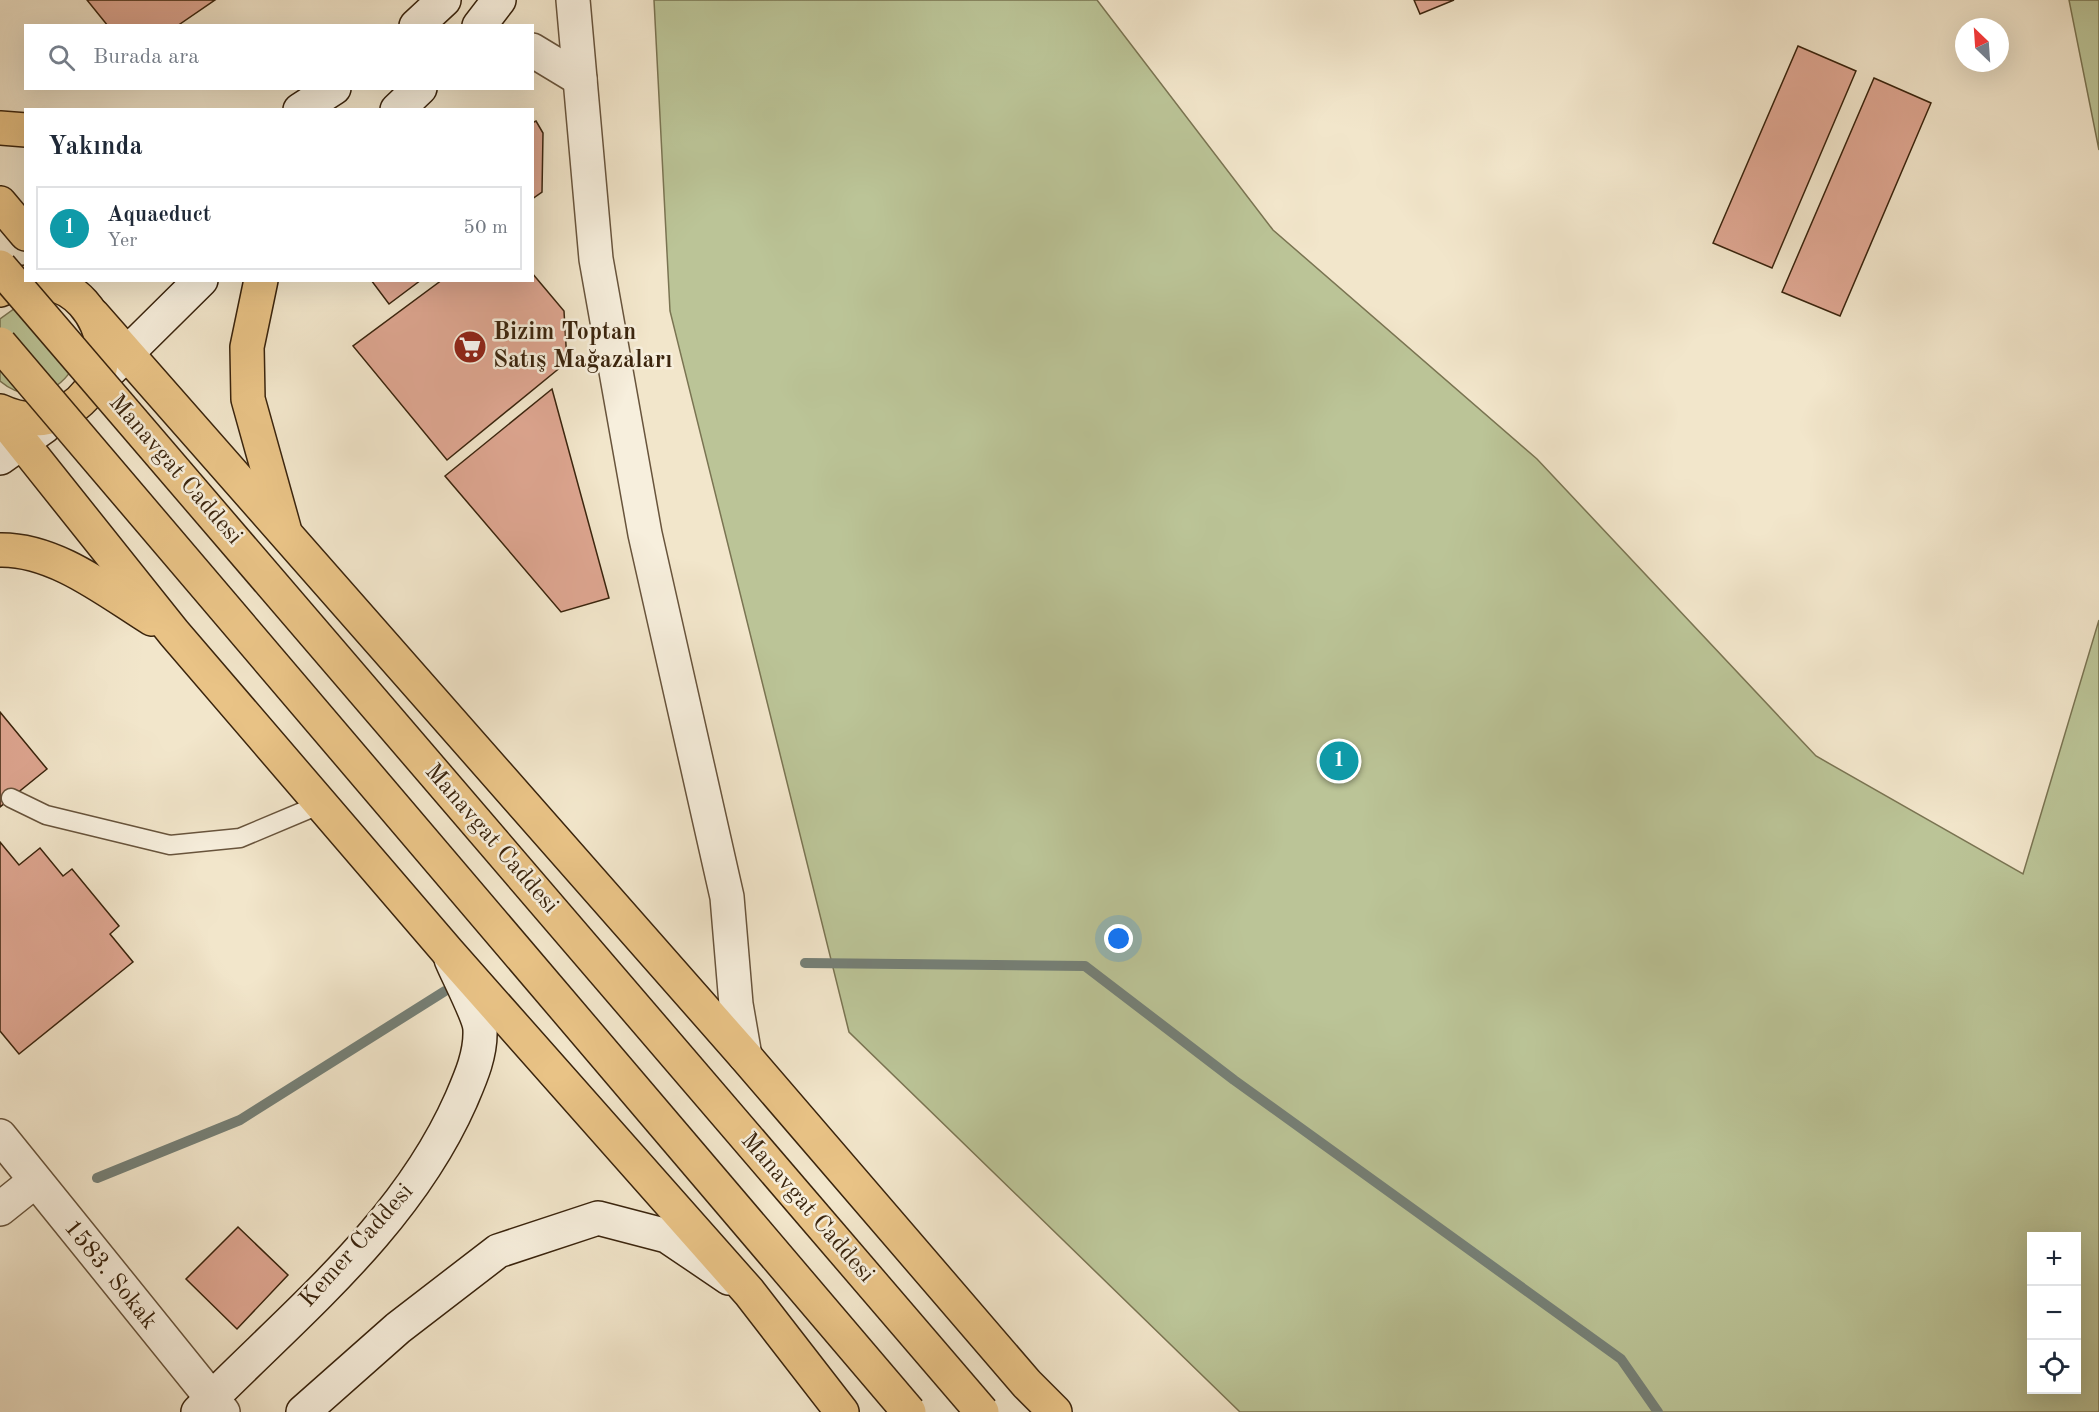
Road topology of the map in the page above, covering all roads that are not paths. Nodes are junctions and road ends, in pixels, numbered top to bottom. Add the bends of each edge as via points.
1 (444, 0) edge
2 (573, 0) edge
3 (418, 24) edge
4 (534, 51) edge
5 (580, 79) junction
6 (331, 90) edge
7 (418, 90) edge
8 (303, 108) edge
9 (399, 108) edge
10 (0, 128) edge
11 (24, 130) edge
12 (0, 203) edge
13 (24, 232) edge
14 (9, 279) edge
15 (24, 280) edge
16 (39, 282) edge
17 (199, 282) edge
18 (261, 282) edge
19 (78, 297) edge
20 (0, 344) edge
21 (126, 352) junction
22 (70, 409) junction
23 (0, 413) edge
24 (11, 451) edge
25 (286, 535) junction
26 (0, 550) edge
27 (174, 633) junction
28 (11, 798) dead end
29 (321, 804) junction
30 (448, 952) junction
31 (745, 1056) junction
32 (0, 1136) edge
33 (35, 1181) junction
34 (0, 1209) edge
35 (749, 1292) junction
36 (211, 1408) edge
37 (303, 1412) edge
38 (842, 1412) edge
39 (909, 1412) edge
40 (982, 1412) edge
41 (1055, 1412) edge

1 - 3 street
2 - 5 street
4 - 5 street
5 - 31 street via 596,259 645,534 727,897 736,1004
6 - 8 street
7 - 9 street
10 - 11 highway
12 - 13 highway
14 - 15 highway
14 - 40 highway, Manavgat Caddesi, bridge
16 - 19 highway via 57,285
17 - 21 street
18 - 25 highway via 247,347 248,399
19 - 21 highway
19 - 22 highway via 102,336 102,360 95,383
20 - 39 highway, bridge
21 - 22 street
21 - 25 highway
22 - 23 highway via 37,420 15,419
22 - 24 street
23 - 24 highway
24 - 27 highway
25 - 31 highway
26 - 27 highway via 13,550 65,566
27 - 29 highway
28 - 29 lane via 46,815 170,845 240,838
29 - 30 highway
30 - 35 highway
30 - 36 street, Kemer Caddesi via 480,1029 473,1071 443,1139 398,1207
31 - 41 highway
32 - 33 street, 1583. Sokak
33 - 34 street
33 - 36 street, 1583. Sokak
35 - 37 street via 667,1236 598,1218 498,1251 398,1328
35 - 38 highway

